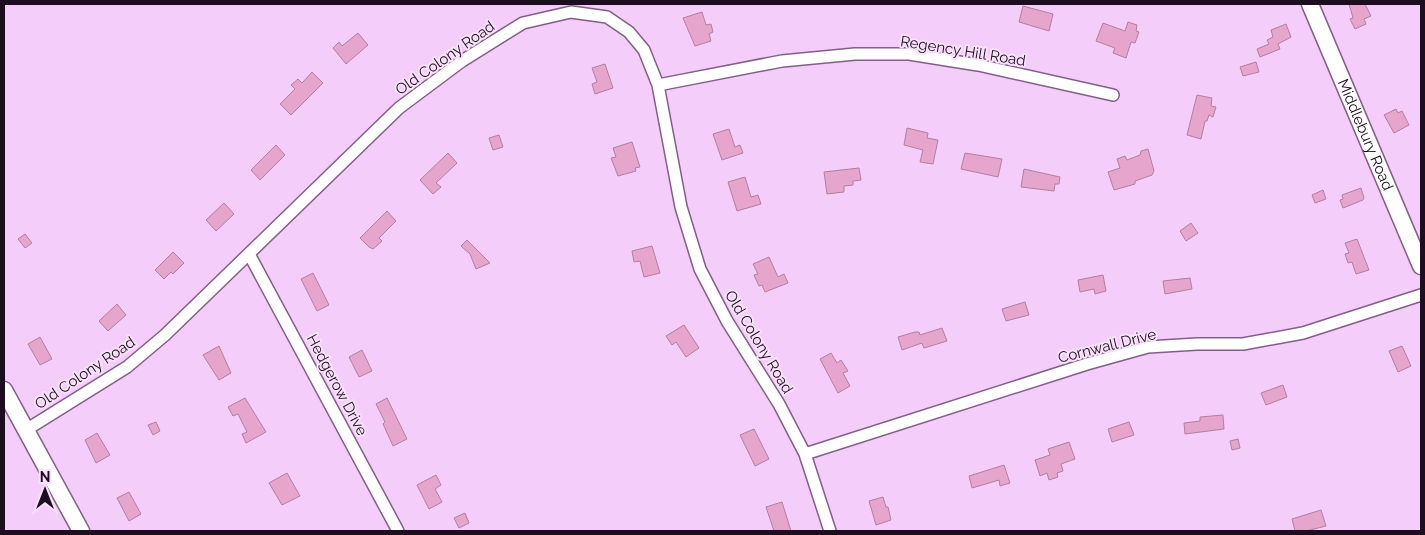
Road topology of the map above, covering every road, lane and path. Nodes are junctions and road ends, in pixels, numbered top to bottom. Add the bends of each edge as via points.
1 (1310, 4) edge
2 (658, 86) junction
3 (1113, 95) dead end
4 (249, 254) junction
5 (1421, 266) edge
6 (1421, 295) edge
7 (4, 390) edge
8 (26, 430) junction
9 (805, 454) junction
10 (81, 531) edge
11 (398, 531) edge
12 (830, 531) edge

1 - 5 street, Middlebury Road
2 - 3 street, Regency Hill Road via 782,61 855,54 910,54 978,65
2 - 4 street, Old Colony Road via 644,50 629,32 607,17 571,12 523,23 462,61 399,108
2 - 9 street, Old Colony Road via 681,207 700,269 727,322 779,404
4 - 8 street, Old Colony Road via 127,367
4 - 11 street, Hedgerow Drive
6 - 9 street, Cornwall Drive via 1303,333 1243,344 1148,348 1087,364
7 - 8 street
8 - 10 street
9 - 12 street, Old Colony Road

